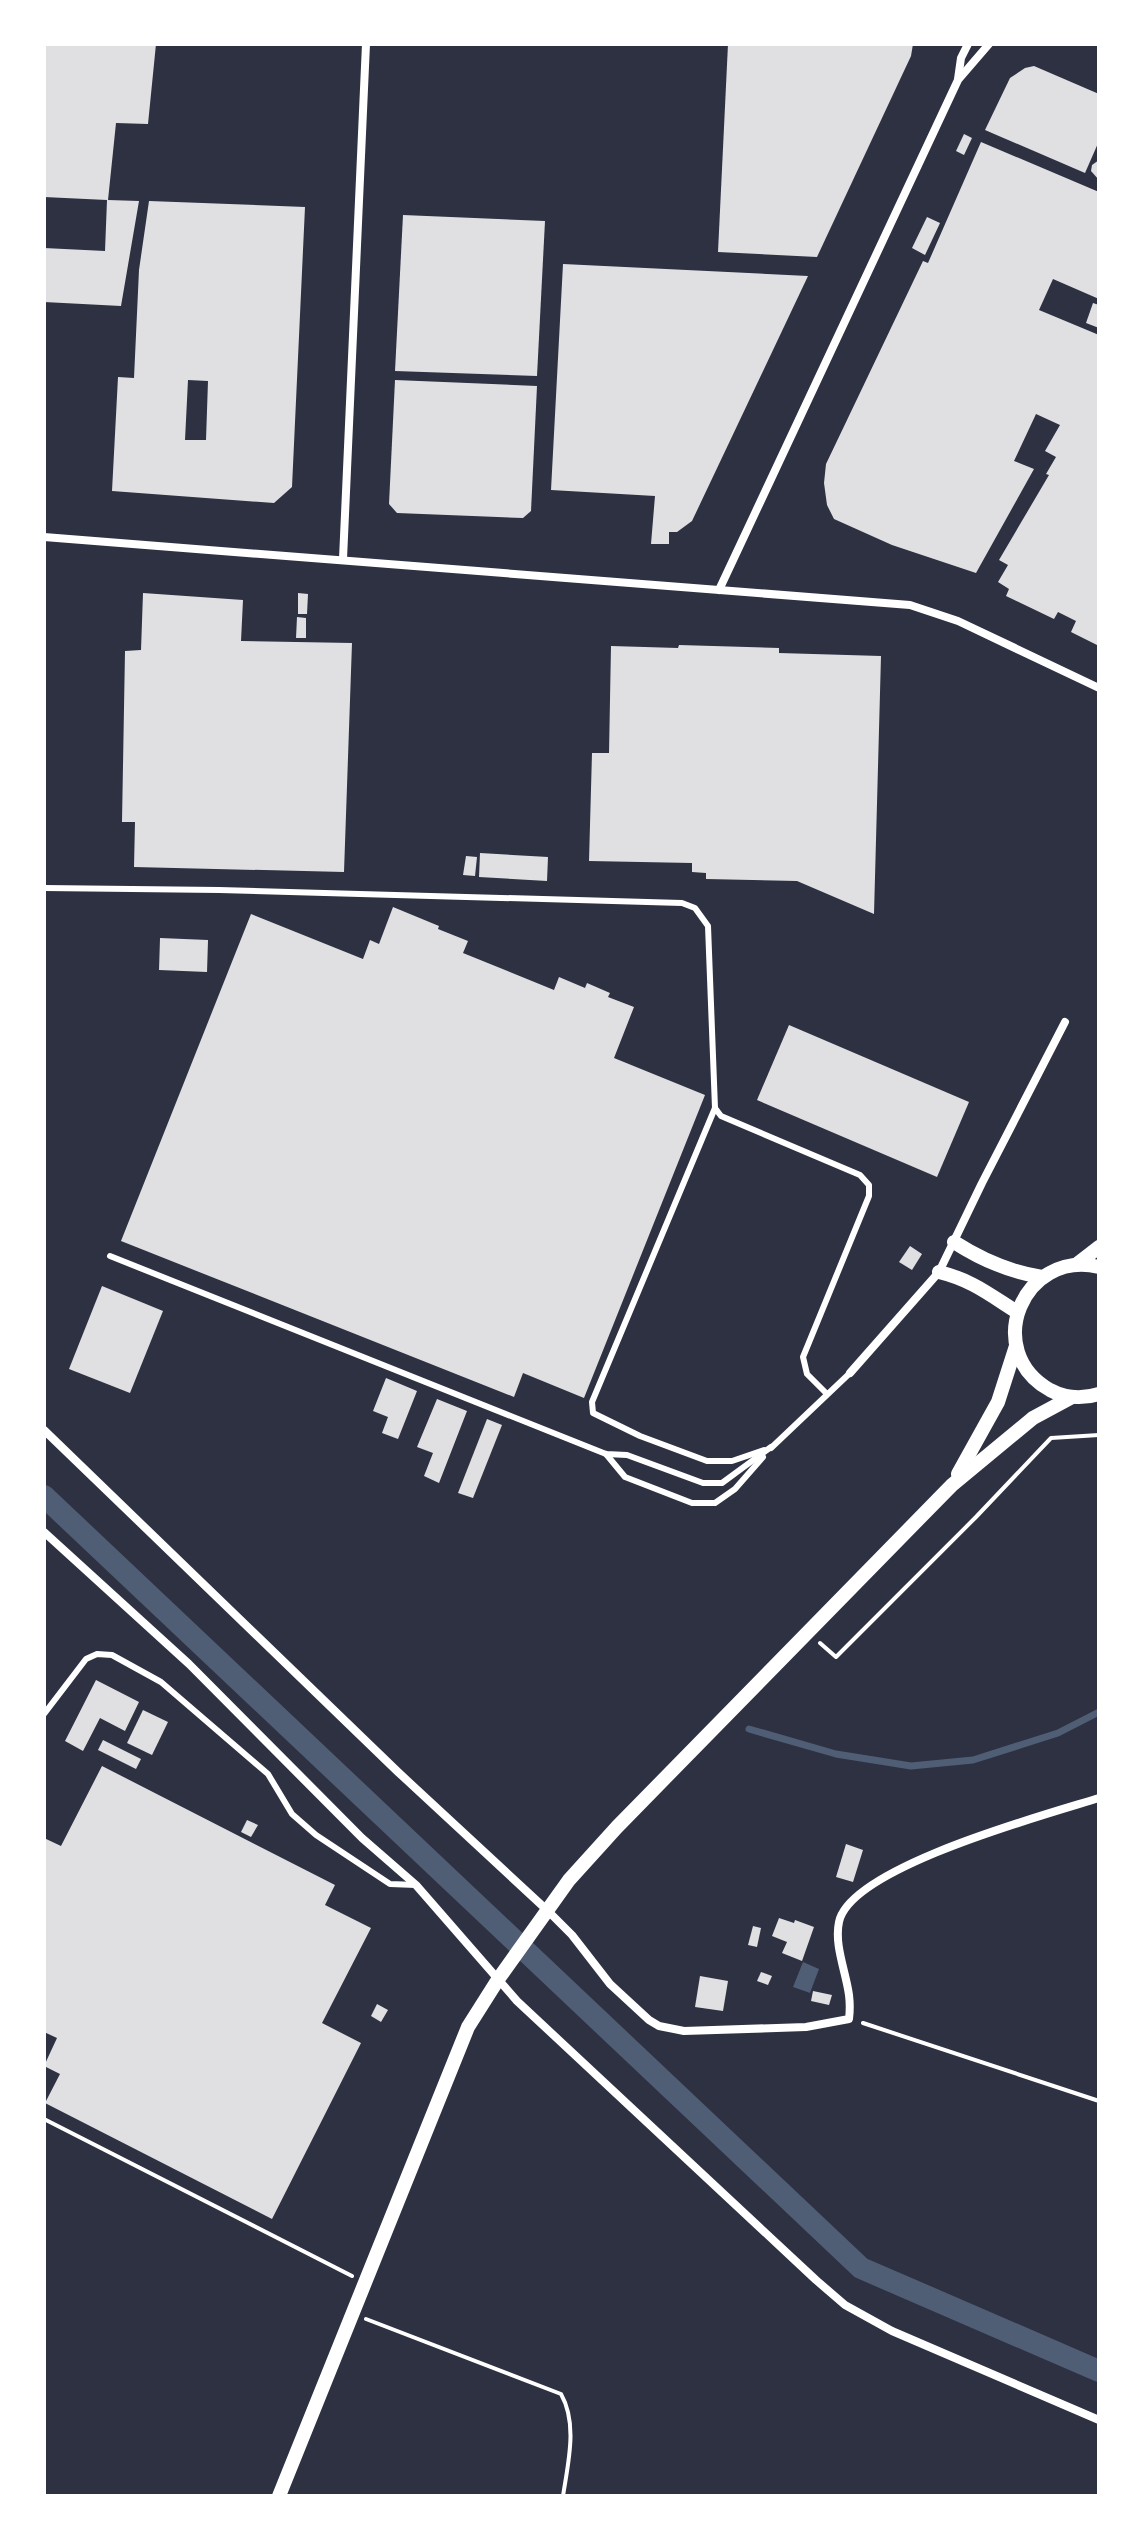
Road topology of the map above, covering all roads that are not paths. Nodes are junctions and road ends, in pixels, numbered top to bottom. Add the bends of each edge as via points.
1 (366, 44) edge
2 (968, 44) edge
3 (989, 44) edge
4 (958, 80) junction
5 (44, 537) edge
6 (343, 559) junction
7 (719, 590) junction
8 (1099, 688) edge
9 (44, 888) edge
10 (1065, 1022) dead end
11 (715, 1108) junction
12 (954, 1242) junction
13 (1099, 1247) edge
14 (110, 1256) dead end
15 (1077, 1264) junction
16 (1099, 1267) edge
17 (939, 1272) junction
18 (1042, 1277) junction
19 (1017, 1312) junction
20 (1016, 1346) junction
21 (850, 1373) joint
22 (827, 1394) junction
23 (1099, 1394) edge
24 (1072, 1397) junction
25 (44, 1430) edge
26 (771, 1447) junction
27 (606, 1454) junction
28 (952, 1485) junction
29 (44, 1532) edge
30 (44, 1714) edge
31 (1099, 1798) edge
32 (416, 1885) junction
33 (543, 1916) junction
34 (499, 1978) junction
35 (1099, 2420) edge
36 (276, 2496) edge

1 - 6 street
2 - 4 street
3 - 4 street
4 - 7 street
5 - 6 street
6 - 7 street
7 - 8 street via 910,605 958,621
9 - 11 lane via 682,903 695,908 708,926
10 - 12 street
11 - 22 lane via 721,1116 860,1175 869,1185 803,1357 807,1374
11 - 26 lane via 592,1402 593,1413 707,1461 732,1461
12 - 17 street
12 - 18 street via 983,1260
13 - 15 street
14 - 27 lane
15 - 16 street
15 - 18 street
17 - 19 street via 985,1289
17 - 21 street
18 - 19 street
19 - 20 street
20 - 24 street via 1030,1374 1056,1393
20 - 28 street via 998,1402
21 - 22 lane
22 - 26 lane
23 - 24 street
24 - 28 street via 1008,1436
25 - 33 street
26 - 27 lane via 722,1483 703,1483 627,1455
26 - 27 lane via 735,1489 715,1503 692,1503 625,1477
28 - 33 street via 617,1827
29 - 32 street via 189,1664
30 - 32 lane via 86,1659 112,1655 161,1682 268,1774 292,1814 316,1835 390,1884
31 - 33 street via 916,1861 853,1897 839,1922 849,2019 806,2027 684,2031 659,2026 627,2002 572,1935
32 - 34 street
33 - 34 street
34 - 35 street via 517,2001 845,2305 892,2331
34 - 36 street via 468,2027

